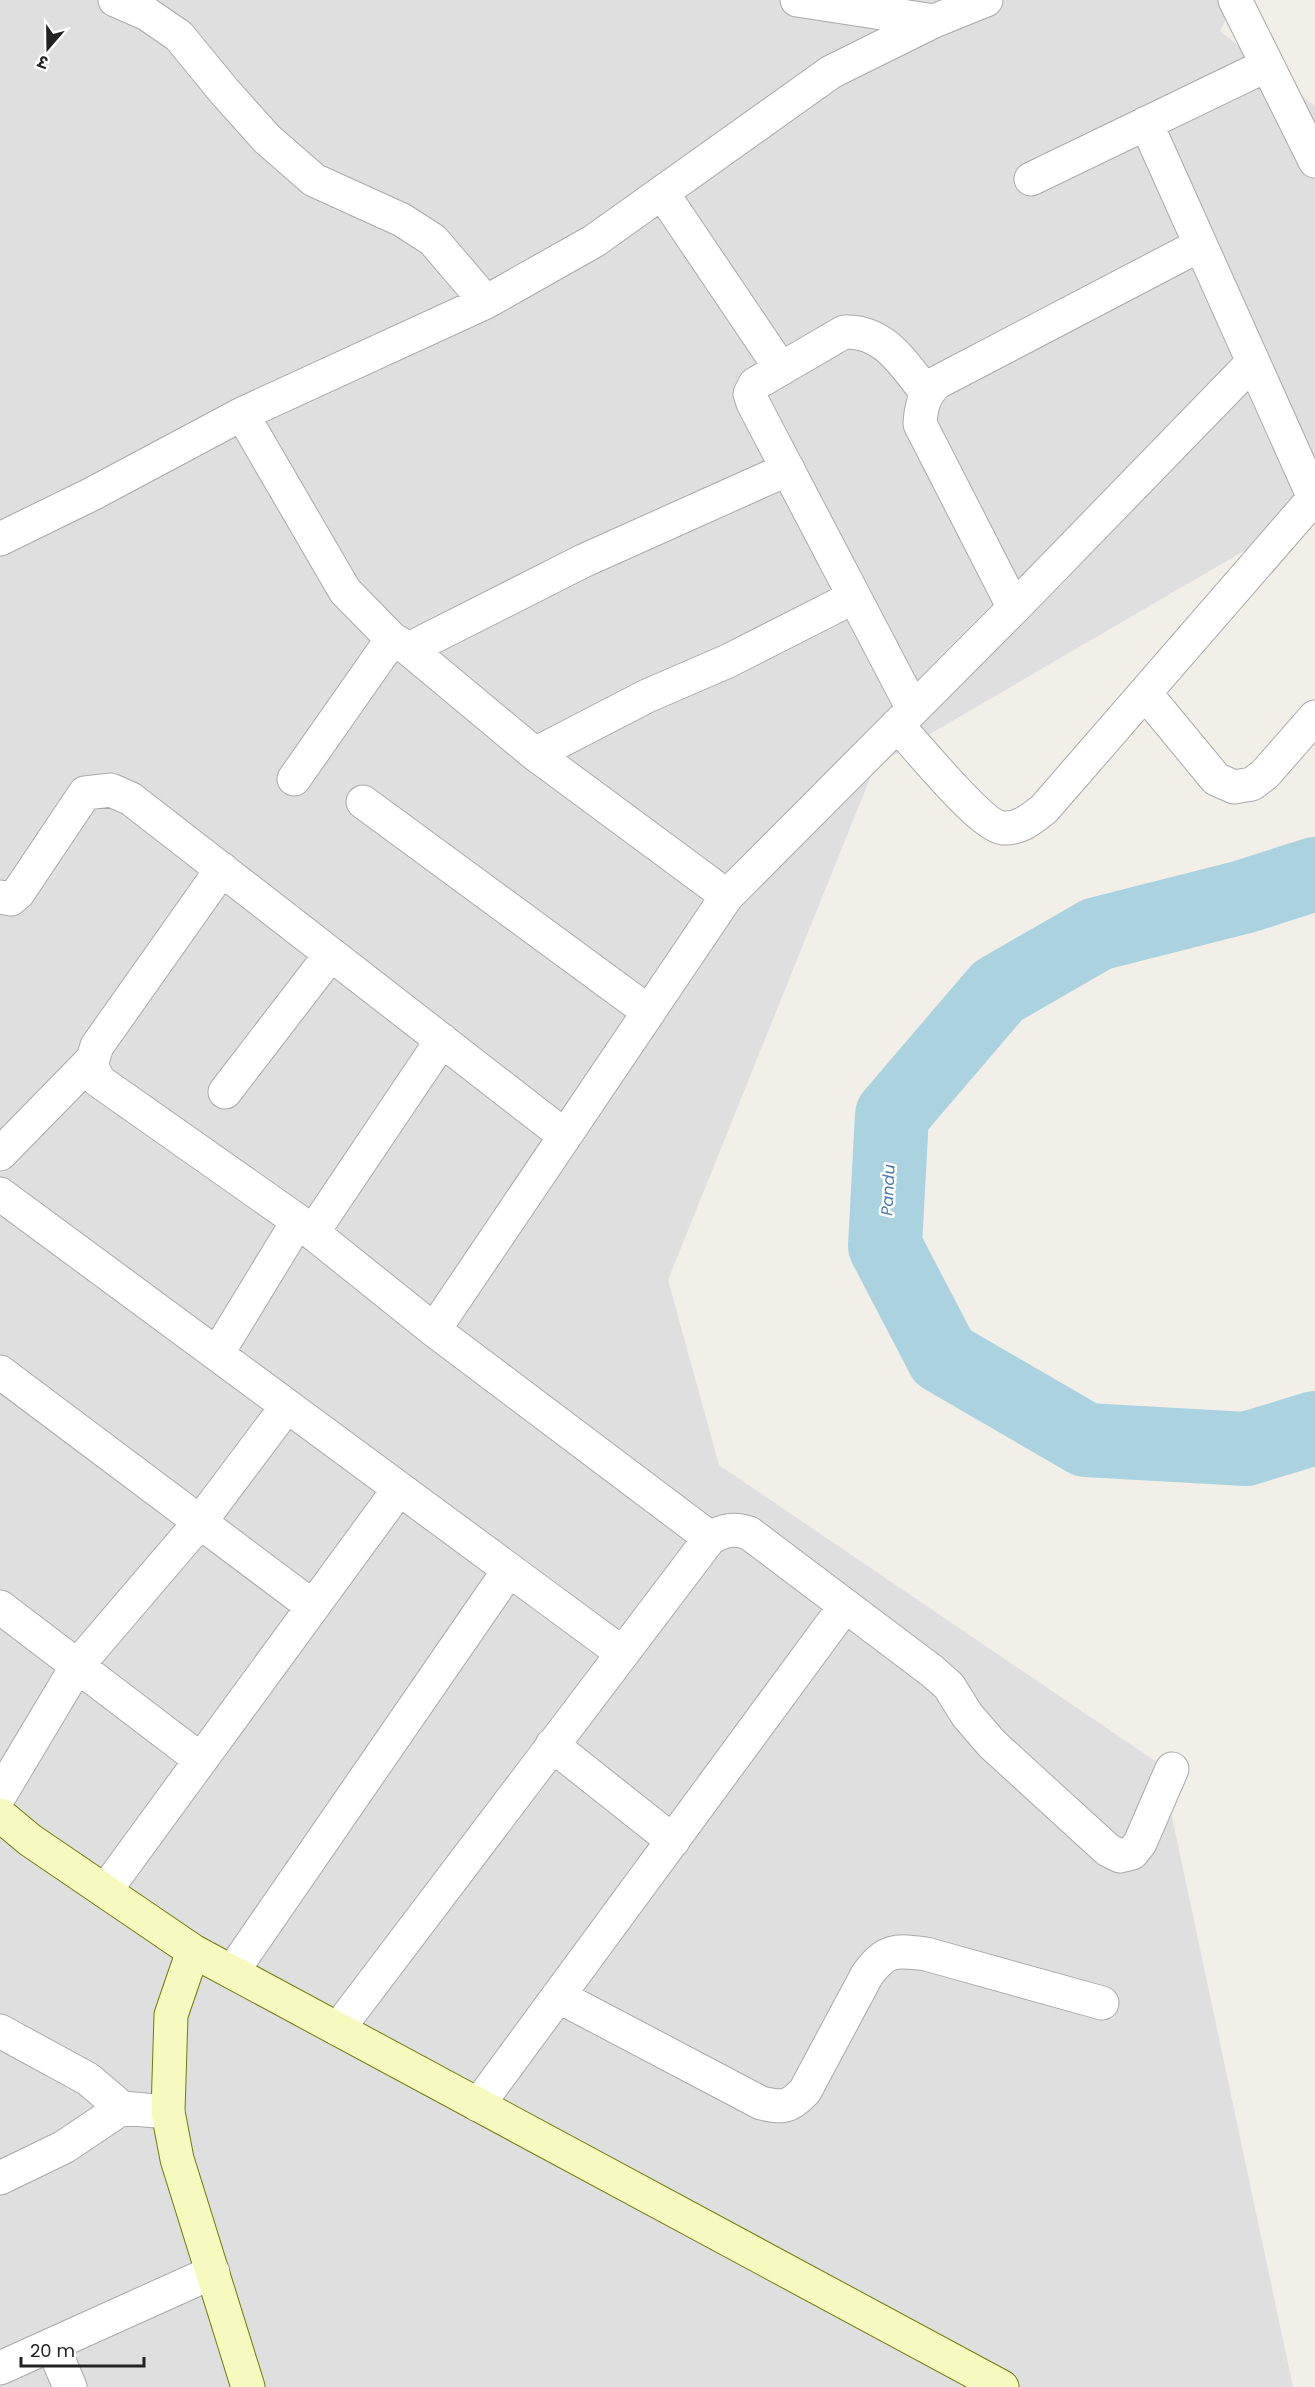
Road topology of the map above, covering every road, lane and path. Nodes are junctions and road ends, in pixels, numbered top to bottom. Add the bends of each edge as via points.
1 (116, 0) edge
2 (796, 0) edge
3 (986, 0) edge
4 (1235, 0) edge
5 (934, 21) junction
6 (1267, 65) junction
7 (1146, 123) junction
8 (1315, 161) edge
9 (1031, 179) dead end
10 (663, 194) junction
11 (1200, 245) junction
12 (486, 302) junction
13 (1253, 362) junction
14 (781, 369) junction
15 (927, 393) junction
16 (242, 414) junction
17 (788, 469) junction
18 (1314, 499) edge
19 (0, 539) edge
20 (854, 597) junction
21 (1014, 608) junction
22 (400, 644) junction
23 (1145, 693) junction
24 (905, 717) junction
25 (1315, 717) edge
26 (535, 753) junction
27 (294, 779) dead end
28 (363, 802) dead end
29 (222, 869) junction
30 (727, 896) junction
31 (4, 903) edge
32 (331, 954) junction
33 (649, 1012) junction
34 (442, 1040) junction
35 (93, 1059) junction
36 (225, 1092) dead end
37 (565, 1136) junction
38 (0, 1154) edge
39 (0, 1194) edge
40 (306, 1227) junction
41 (434, 1330) junction
42 (217, 1354) junction
43 (0, 1372) edge
44 (288, 1406) junction
45 (399, 1489) junction
46 (200, 1522) junction
47 (710, 1538) junction
48 (509, 1570) junction
49 (312, 1606) junction
50 (845, 1606) junction
51 (0, 1607) edge
52 (622, 1653) junction
53 (77, 1666) junction
54 (552, 1745) junction
55 (201, 1760) junction
56 (1172, 1769) dead end
57 (0, 1795) edge
58 (0, 1815) edge
59 (673, 1841) junction
60 (105, 1891) junction
61 (193, 1951) junction
62 (232, 1972) junction
63 (558, 1996) junction
64 (1102, 2003) dead end
65 (338, 2029) junction
66 (0, 2031) edge
67 (478, 2105) junction
68 (122, 2108) junction
69 (168, 2112) junction
70 (0, 2178) edge
71 (213, 2271) junction
72 (52, 2345) junction
73 (0, 2368) edge
74 (70, 2387) edge
75 (248, 2387) edge
76 (1002, 2387) edge

1 - 12 street via 147,14 179,36 267,139 314,180 402,220 433,240
2 - 5 street
3 - 5 street
4 - 6 street
5 - 10 street via 831,72
6 - 7 street
6 - 8 street
7 - 9 street
7 - 11 street
10 - 12 street via 594,241
10 - 14 street
11 - 13 street
11 - 15 street via 936,383
12 - 16 street
13 - 18 street
13 - 21 street
14 - 15 street via 844,332 855,331 887,344
14 - 17 street via 755,384 750,394
15 - 21 street via 920,424
16 - 19 street
16 - 22 street via 345,591
17 - 20 street
17 - 22 street
18 - 23 street
20 - 24 street
20 - 26 street via 728,662 647,696
21 - 24 street
22 - 26 street
22 - 27 street
23 - 24 street via 1044,810 1024,825 1001,828 978,814
23 - 25 street via 1216,779 1234,787 1252,784 1265,774
24 - 30 street
26 - 30 street
28 - 33 street
29 - 31 street via 131,799 111,790 85,793 18,893
29 - 32 street
29 - 35 street via 97,1046
30 - 33 street
32 - 34 street
32 - 36 street
33 - 37 street
34 - 37 street
34 - 40 street
35 - 38 street
35 - 40 street via 91,1065 99,1081
37 - 41 street
39 - 42 street
40 - 41 street
40 - 42 street
41 - 47 street
42 - 44 street
43 - 46 street
44 - 45 street
44 - 46 street
45 - 48 street
45 - 49 street
46 - 49 street
46 - 53 street
47 - 50 street via 736,1529 749,1533
47 - 52 street
48 - 52 street
48 - 62 street
49 - 55 street
50 - 56 street via 949,1686 992,1744 1108,1850 1120,1856 1132,1853 1140,1843
50 - 59 street
51 - 53 street
52 - 54 street
53 - 55 street
53 - 57 street
54 - 59 street
54 - 65 street
55 - 60 street
58 - 60 street
59 - 63 street
60 - 61 street
61 - 62 street
61 - 69 street via 171,2015
62 - 65 street
63 - 64 street via 761,2103 778,2107 792,2104 805,2091 867,1975 879,1959 900,1950
63 - 67 street
65 - 67 street
66 - 68 street via 88,2079
67 - 76 street
68 - 69 street
68 - 70 street via 64,2147
69 - 71 street via 177,2159
71 - 72 street
71 - 75 street
72 - 73 street
72 - 74 street

